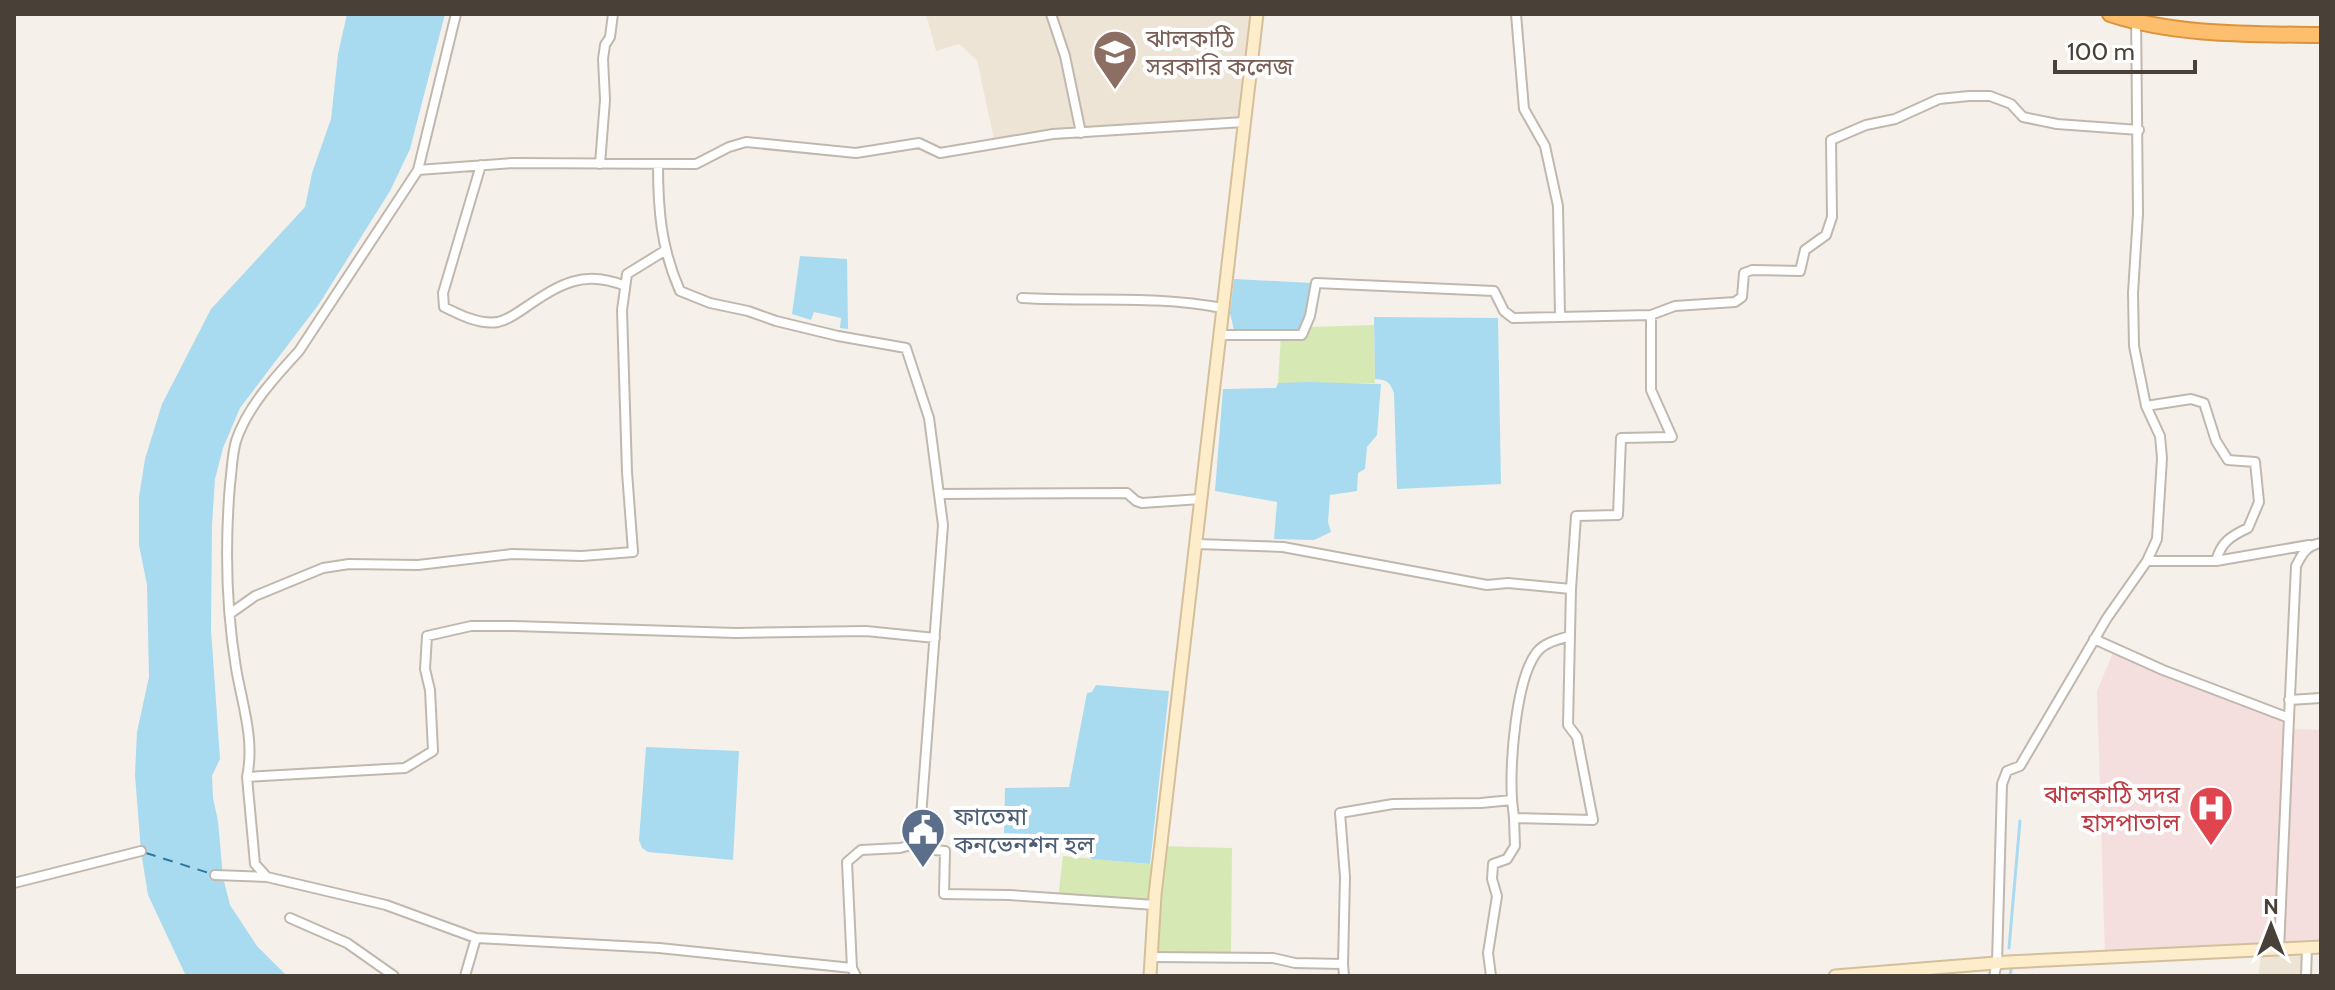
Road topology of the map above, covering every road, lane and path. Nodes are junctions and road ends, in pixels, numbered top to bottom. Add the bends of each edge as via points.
1 (456, 14) edge
2 (613, 14) edge
3 (1051, 14) edge
4 (1257, 14) edge
5 (1516, 14) edge
6 (2110, 14) edge
7 (2136, 18) edge
8 (2321, 35) edge
9 (1244, 122) junction
10 (2139, 130) junction
11 (1081, 133) junction
12 (600, 164) junction
13 (658, 164) junction
14 (481, 165) junction
15 (418, 170) junction
16 (666, 250) junction
17 (625, 286) junction
18 (1022, 298) dead end
19 (1222, 308) junction
20 (1651, 315) junction
21 (1560, 316) junction
22 (1219, 335) junction
23 (2146, 406) junction
24 (939, 494) junction
25 (1201, 499) junction
26 (1196, 544) junction
27 (2316, 544) edge
28 (2147, 561) junction
29 (2216, 561) junction
30 (1571, 589) junction
31 (231, 613) junction
32 (1570, 636) junction
33 (935, 638) junction
34 (2094, 639) junction
35 (2321, 698) edge
36 (2289, 700) junction
37 (2289, 718) junction
38 (247, 777) junction
39 (1512, 800) junction
40 (1514, 818) junction
41 (915, 844) junction
42 (141, 851) dead end
43 (215, 875) dead end
44 (267, 877) junction
45 (14, 883) edge
46 (1155, 905) junction
47 (290, 918) dead end
48 (476, 938) junction
49 (2321, 947) edge
50 (2307, 948) junction
51 (2279, 950) junction
52 (1150, 957) junction
53 (1997, 963) junction
54 (1343, 964) junction
55 (854, 972) edge
56 (394, 976) edge
57 (465, 976) edge
58 (1150, 976) edge
59 (1344, 976) edge
60 (1491, 976) edge
61 (1835, 976) edge
62 (1994, 976) edge
63 (2306, 976) edge

1 - 15 street
2 - 12 street via 603,59
3 - 11 street
4 - 9 main road
5 - 21 street via 1524,109 1545,146 1558,206
6 - 7 highway
7 - 8 highway via 2222,33
7 - 10 street
9 - 11 street
9 - 19 main road
10 - 20 street via 2057,124 2023,117 2011,104 1990,96 1969,96 1939,99 1895,119 1841,134 1831,140 1832,217 1826,235 1805,250 1800,271 1752,270 1744,273 1742,297 1735,302 1675,306
10 - 23 street via 2134,346
11 - 13 street via 940,153 919,143 856,153 746,142 696,164
12 - 13 street
12 - 14 street
13 - 16 street via 658,209
14 - 15 street
14 - 17 street via 443,293 444,307 479,321 499,322 574,279
15 - 31 street via 240,432 226,526
16 - 17 street via 627,274
16 - 24 street via 680,291 822,332 906,348 929,418
17 - 31 street via 633,552 349,564 323,568 255,596
18 - 19 street via 1120,298
19 - 22 main road
20 - 21 street
20 - 30 street via 1651,390 1672,437 1621,438 1618,515 1576,516
21 - 22 street via 1513,318 1494,291 1316,283 1302,335
22 - 25 main road
23 - 28 street via 2160,436 2162,458 2157,539
23 - 29 street via 2191,399 2204,403 2228,460 2255,462 2259,502 2248,528 2229,537
24 - 25 street via 1127,493 1142,503
24 - 33 street via 943,525
25 - 26 main road
26 - 30 street via 1283,547 1487,585
26 - 46 main road
27 - 29 street
27 - 36 street via 2296,566
28 - 29 street
28 - 34 street
30 - 32 street
31 - 38 street via 247,711
32 - 39 street via 1537,652 1529,670 1512,738
32 - 40 street via 1568,725 1577,737 1593,820
33 - 38 street via 866,631 471,626 427,636 433,751 405,768
33 - 41 street
34 - 37 street
34 - 53 street via 2020,766 2007,771 2002,784
35 - 36 street
36 - 37 street
37 - 51 street
38 - 44 street via 255,864
39 - 40 street
39 - 54 street via 1393,804 1340,813
40 - 60 street via 1515,846 1507,859 1493,864 1497,896 1488,953
41 - 46 street via 945,851 944,894
41 - 55 street via 861,850 847,862
42 - 45 street
43 - 44 street
44 - 48 street via 386,905
46 - 52 main road
47 - 56 street via 347,943
48 - 55 street via 659,948
48 - 57 street
49 - 50 main road
50 - 51 main road
50 - 63 street
51 - 53 main road
52 - 54 street
52 - 58 main road
53 - 61 main road
53 - 62 street
54 - 59 street

